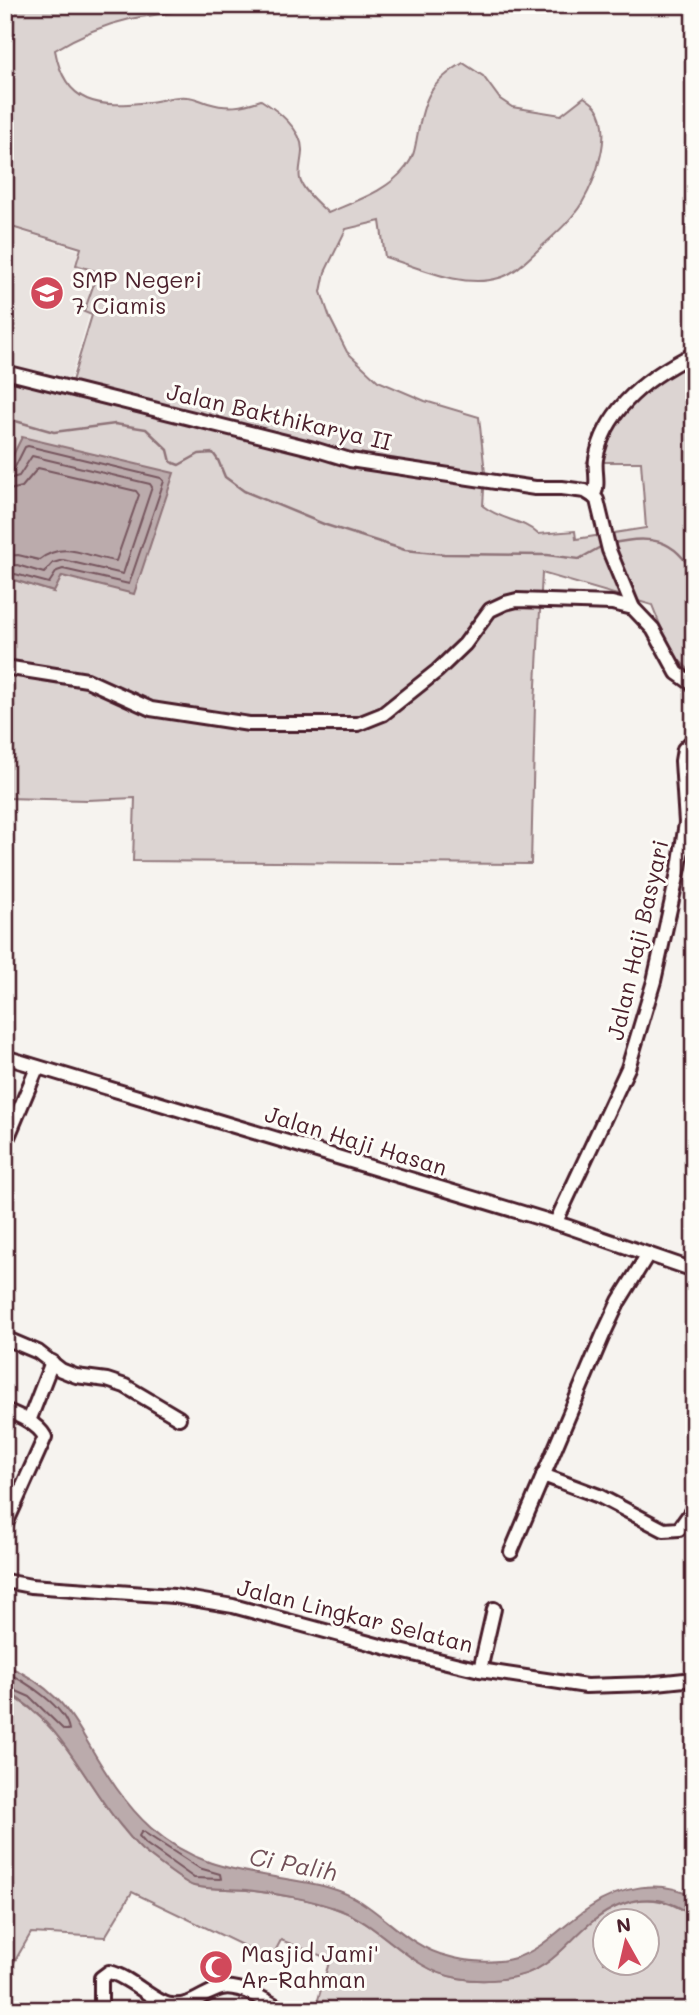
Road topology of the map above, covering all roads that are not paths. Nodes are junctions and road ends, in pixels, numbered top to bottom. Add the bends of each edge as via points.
1 (694, 354) edge
2 (5, 372) edge
3 (593, 496) junction
4 (633, 608) junction
5 (5, 667) edge
6 (694, 685) edge
7 (694, 739) edge
8 (5, 1057) edge
9 (37, 1068) junction
10 (5, 1144) edge
11 (556, 1223) junction
12 (648, 1254) junction
13 (694, 1270) edge
14 (5, 1338) edge
15 (51, 1362) junction
16 (5, 1410) edge
17 (178, 1419) dead end
18 (29, 1421) junction
19 (543, 1475) junction
20 (694, 1508) edge
21 (5, 1526) edge
22 (511, 1552) dead end
23 (5, 1581) edge
24 (494, 1609) dead end
25 (480, 1670) junction
26 (694, 1679) edge
27 (261, 2004) edge
28 (101, 2010) edge
29 (282, 2010) edge

1 - 3 street via 640,388 618,412 598,452
2 - 3 street, Jalan Bakthikarya II via 350,460 535,488 585,491
3 - 4 street
4 - 5 street via 612,603 517,600 498,605 437,671 383,713 358,724 249,724 151,709 87,680
4 - 6 street via 653,629 677,673
7 - 11 street, Jalan Haji Basyari via 684,749 682,761 686,823 654,981 628,1068
8 - 9 street, Jalan Haji Hasan
9 - 10 street
9 - 11 street, Jalan Haji Hasan
11 - 12 street, Jalan Haji Hasan
12 - 13 street, Jalan Haji Hasan
12 - 19 street via 619,1301
14 - 15 street
15 - 17 street via 76,1376 125,1386
15 - 18 street
16 - 18 street
18 - 21 street via 44,1439
19 - 20 street via 599,1496 664,1530 679,1529
19 - 22 street
23 - 25 street, Jalan Lingkar Selatan via 174,1596 233,1606
24 - 25 street
25 - 26 street, Jalan Lingkar Selatan via 586,1686
27 - 28 street via 226,1987 193,2002 169,2005 109,1972 101,1978
27 - 29 street

